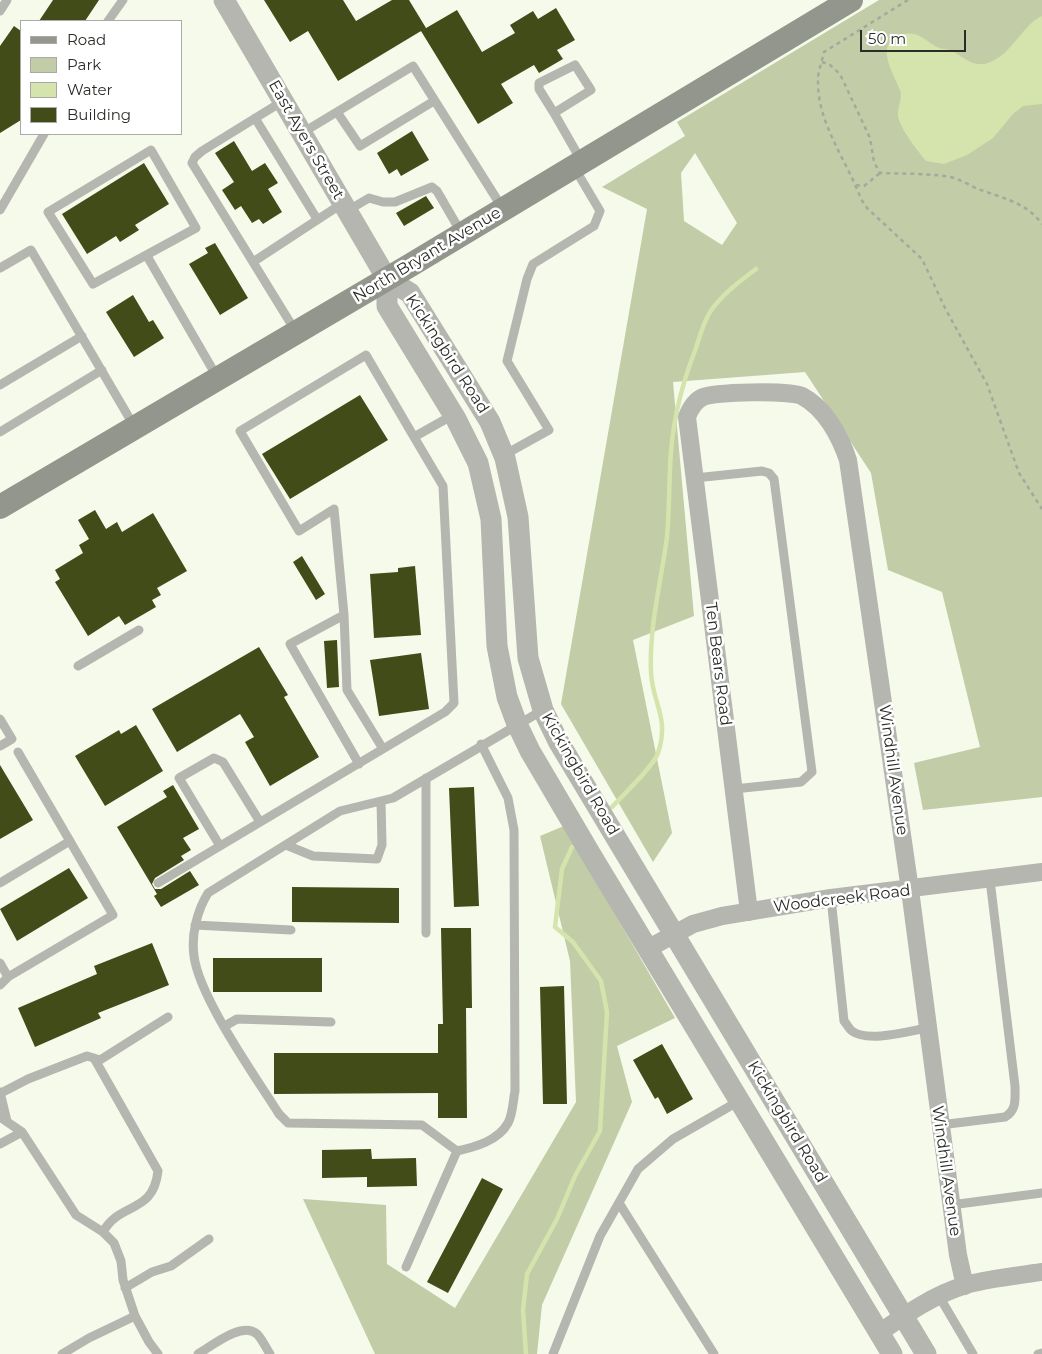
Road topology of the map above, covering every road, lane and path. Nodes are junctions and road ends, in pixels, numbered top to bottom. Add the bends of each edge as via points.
1 (7, 0) edge
2 (123, 0) edge
3 (224, 0) edge
4 (851, 0) edge
5 (908, 0) edge
6 (0, 11) edge
7 (109, 20) edge
8 (822, 62) junction
9 (434, 100) junction
10 (283, 101) junction
11 (337, 112) junction
12 (554, 113) junction
13 (255, 118) junction
14 (302, 133) junction
15 (43, 135) edge
16 (578, 164) junction
17 (880, 173) junction
18 (856, 185) junction
19 (345, 207) junction
20 (503, 209) junction
21 (0, 210) edge
22 (318, 219) junction
23 (1042, 224) edge
24 (462, 234) junction
25 (147, 256) junction
26 (253, 262) junction
27 (0, 268) edge
28 (387, 279) junction
29 (297, 333) junction
30 (82, 336) junction
31 (102, 370) junction
32 (219, 379) junction
33 (0, 385) edge
34 (453, 415) junction
35 (687, 417) joint
36 (135, 428) junction
37 (0, 432) edge
38 (414, 437) junction
39 (504, 455) junction
40 (695, 478) junction
41 (0, 507) edge
42 (1042, 509) edge
43 (344, 616) junction
44 (139, 630) dead end
45 (78, 666) dead end
46 (543, 710) junction
47 (0, 719) edge
48 (517, 724) junction
49 (481, 744) junction
50 (0, 746) edge
51 (384, 749) junction
52 (18, 752) dead end
53 (359, 764) junction
54 (426, 778) junction
55 (734, 789) junction
56 (380, 801) junction
57 (260, 822) junction
58 (70, 841) junction
59 (286, 845) junction
60 (220, 846) junction
61 (1042, 872) edge
62 (990, 880) junction
63 (0, 883) edge
64 (158, 883) dead end
65 (910, 890) junction
66 (831, 898) junction
67 (749, 912) junction
68 (195, 925) junction
69 (291, 930) dead end
70 (426, 934) dead end
71 (674, 934) junction
72 (649, 948) junction
73 (0, 962) edge
74 (8, 977) junction
75 (0, 985) edge
76 (168, 1017) dead end
77 (332, 1022) dead end
78 (226, 1026) junction
79 (927, 1028) junction
80 (744, 1051) junction
81 (94, 1058) junction
82 (720, 1066) junction
83 (0, 1093) edge
84 (739, 1101) junction
85 (4, 1119) edge
86 (940, 1125) junction
87 (22, 1132) junction
88 (797, 1140) junction
89 (0, 1144) edge
90 (457, 1151) junction
91 (774, 1156) junction
92 (1042, 1193) edge
93 (619, 1203) junction
94 (951, 1206) junction
95 (104, 1232) junction
96 (210, 1240) dead end
97 (406, 1267) dead end
98 (1042, 1272) edge
99 (965, 1286) junction
100 (125, 1288) junction
101 (939, 1296) junction
102 (135, 1316) junction
103 (904, 1316) junction
104 (879, 1333) junction
105 (1042, 1353) edge
106 (62, 1354) edge
107 (158, 1354) edge
108 (198, 1354) edge
109 (270, 1354) edge
110 (553, 1354) edge
111 (714, 1354) edge
112 (892, 1354) edge
113 (926, 1354) edge
114 (973, 1354) edge
115 (1038, 1354) edge

1 - 6 lane
2 - 7 lane
3 - 10 street, East Ayers Street
4 - 16 main road, North Bryant Avenue
5 - 8 path via 824,52
8 - 17 path via 840,74 870,138 874,162
8 - 18 path via 818,82 823,109 834,141
9 - 11 lane via 360,146
9 - 11 lane via 412,66
9 - 20 lane
10 - 13 lane
10 - 14 street, East Ayers Street
11 - 14 lane
12 - 12 lane via 590,92 575,65 539,83 539,89
12 - 16 lane
13 - 22 lane
13 - 26 lane via 195,157 192,163
14 - 19 street, East Ayers Street
15 - 21 lane
16 - 20 main road, North Bryant Avenue
16 - 39 lane via 600,211 594,226 533,264 507,360 549,430
17 - 18 path via 864,186
17 - 23 path via 960,180 1010,199
18 - 42 path via 867,208 922,259 987,384 1020,473
19 - 22 lane
19 - 24 lane via 369,198 395,202 432,187
19 - 28 street, East Ayers Street
20 - 24 main road, North Bryant Avenue
22 - 26 lane
24 - 28 main road, North Bryant Avenue
25 - 25 lane via 196,228 151,150 48,212 93,284
25 - 32 lane
26 - 29 lane
27 - 30 lane via 31,250
28 - 29 main road, North Bryant Avenue
28 - 34 street, Kickingbird Road via 387,306
28 - 39 street, Kickingbird Road via 410,293 490,422
29 - 32 main road, North Bryant Avenue
30 - 31 lane
30 - 33 lane
31 - 36 lane
31 - 37 lane
32 - 36 main road, North Bryant Avenue
34 - 38 lane
34 - 48 street, Kickingbird Road via 469,442 491,519 497,646 507,697
35 - 40 street, Ten Bears Road
35 - 65 street, Windhill Avenue via 692,405 704,396 782,392 801,395 819,409 842,440 848,460
36 - 41 main road, North Bryant Avenue
38 - 43 lane via 366,355 240,431 299,531 334,510
38 - 51 lane via 443,486 454,703 445,712
39 - 46 street, Kickingbird Road via 518,516 528,658
40 - 55 street, Ten Bears Road
40 - 55 lane via 762,471 770,473 774,479 812,772 801,782
43 - 51 lane via 347,690
43 - 53 lane via 290,644
44 - 45 lane
46 - 48 lane
46 - 71 street, Kickingbird Road via 558,741
47 - 50 lane via 12,739
48 - 49 lane
48 - 72 street, Kickingbird Road via 540,768
49 - 54 lane
49 - 90 lane via 508,798 514,830 515,1091 508,1122 497,1136 479,1146
51 - 53 lane
52 - 58 lane
53 - 57 lane
54 - 56 lane via 393,798
54 - 70 lane
55 - 67 street, Ten Bears Road
56 - 59 lane via 340,811
56 - 59 lane via 382,845 377,859 313,856
57 - 60 lane
57 - 60 lane via 223,762 214,758 179,778
58 - 63 lane
58 - 74 lane via 113,915
59 - 68 lane via 208,893 200,906
60 - 64 lane
61 - 62 street, Woodcreek Road
62 - 65 street, Woodcreek Road
62 - 86 lane via 1015,1105 1012,1113 1005,1117
65 - 66 street, Woodcreek Road
65 - 79 street, Windhill Avenue
66 - 67 street, Woodcreek Road
66 - 79 lane via 844,1021 852,1032 884,1036
67 - 71 street, Woodcreek Road via 693,924
68 - 69 lane
68 - 78 lane via 194,955 200,981
71 - 72 street, Woodcreek Road
71 - 80 street, Kickingbird Road
72 - 82 street, Kickingbird Road
73 - 74 lane
74 - 75 lane
76 - 81 lane via 100,1060
77 - 78 lane via 236,1019
78 - 90 lane via 279,1114 288,1123 422,1125
79 - 86 street, Windhill Avenue
80 - 82 street
80 - 88 street, Kickingbird Road
81 - 83 lane via 86,1056
81 - 95 lane via 158,1171 150,1197 109,1222
82 - 84 street, Kickingbird Road
83 - 85 lane
84 - 91 street, Kickingbird Road
84 - 93 lane via 673,1139 638,1169
85 - 87 lane
86 - 94 street, Windhill Avenue
87 - 89 lane
87 - 95 lane via 76,1215
88 - 91 street
88 - 103 street, Kickingbird Road
90 - 97 lane
91 - 104 street, Kickingbird Road
92 - 94 lane
93 - 110 lane via 600,1236
93 - 111 lane
94 - 99 street, Windhill Avenue
95 - 100 lane via 121,1262
96 - 100 lane via 171,1266 152,1272
98 - 99 street
99 - 101 street
100 - 102 lane
101 - 103 street
101 - 114 lane
102 - 106 lane
102 - 107 lane
103 - 104 street
103 - 113 street, Kickingbird Road
104 - 112 street, Kickingbird Road
105 - 115 lane
108 - 109 lane via 248,1329 257,1334

